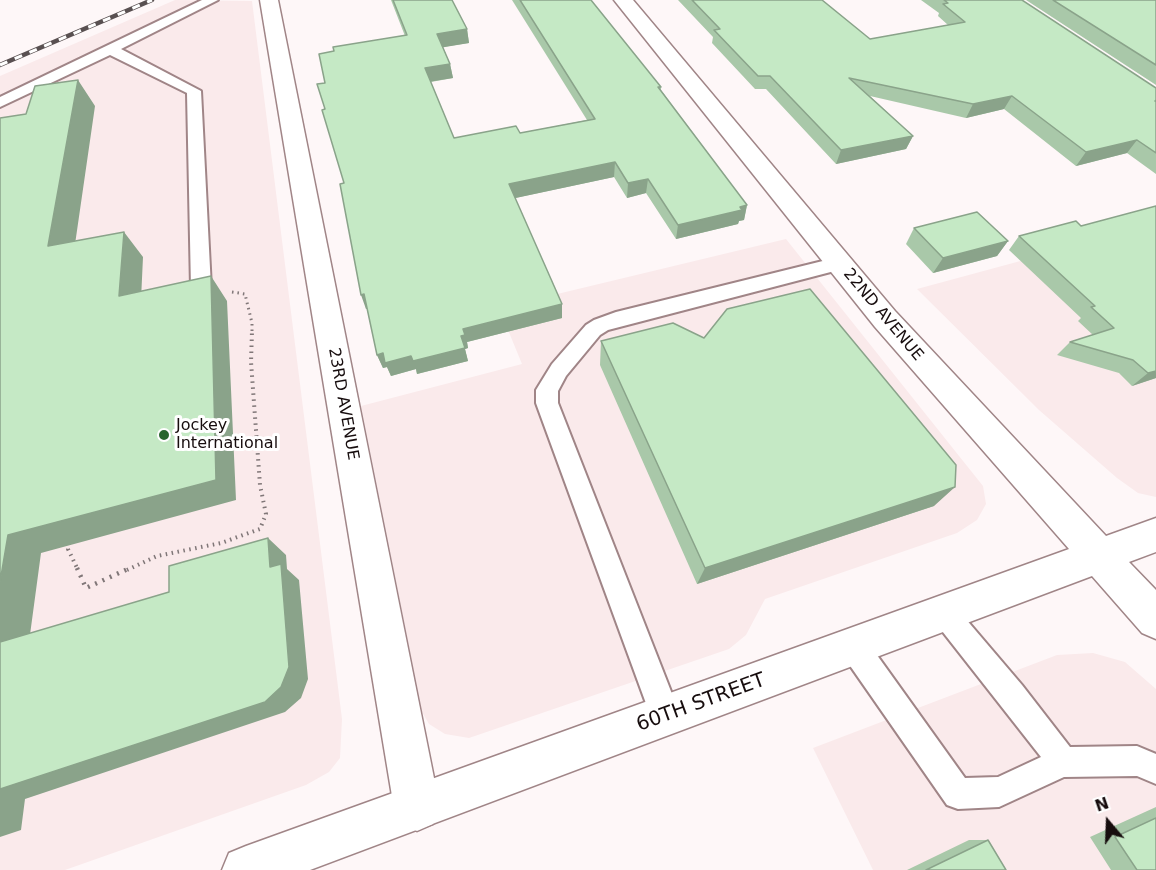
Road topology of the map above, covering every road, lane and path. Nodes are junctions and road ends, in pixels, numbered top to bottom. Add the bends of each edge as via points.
1 (212, 0) edge
2 (269, 0) edge
3 (623, 0) edge
4 (110, 49) junction
5 (0, 103) edge
6 (839, 263) junction
7 (201, 288) joint
8 (1156, 535) edge
9 (69, 538) edge
10 (1098, 556) junction
11 (944, 613) junction
12 (1156, 619) edge
13 (854, 647) junction
14 (666, 717) junction
15 (1063, 762) junction
16 (1156, 769) edge
17 (417, 808) junction
18 (302, 860) edge
19 (246, 870) edge

1 - 4 lane
2 - 17 street, 23RD AVENUE
3 - 6 street, 22ND AVENUE
4 - 5 lane
4 - 7 lane via 194,91
6 - 10 street, 22ND AVENUE
6 - 14 lane via 608,322 593,330 547,390 547,403
7 - 9 path via 245,294 252,323 251,362 260,484 266,513 260,529 221,543 157,556 86,588 68,549
8 - 10 street, 60TH STREET
10 - 11 street, 60TH STREET
10 - 12 street, 22ND AVENUE
11 - 13 street, 60TH STREET
11 - 15 lane
13 - 14 street, 60TH STREET
13 - 15 lane via 958,794 999,792
14 - 17 street, 60TH STREET
15 - 16 lane via 1137,761
17 - 18 street, 60TH STREET
18 - 19 street, 60TH STREET

